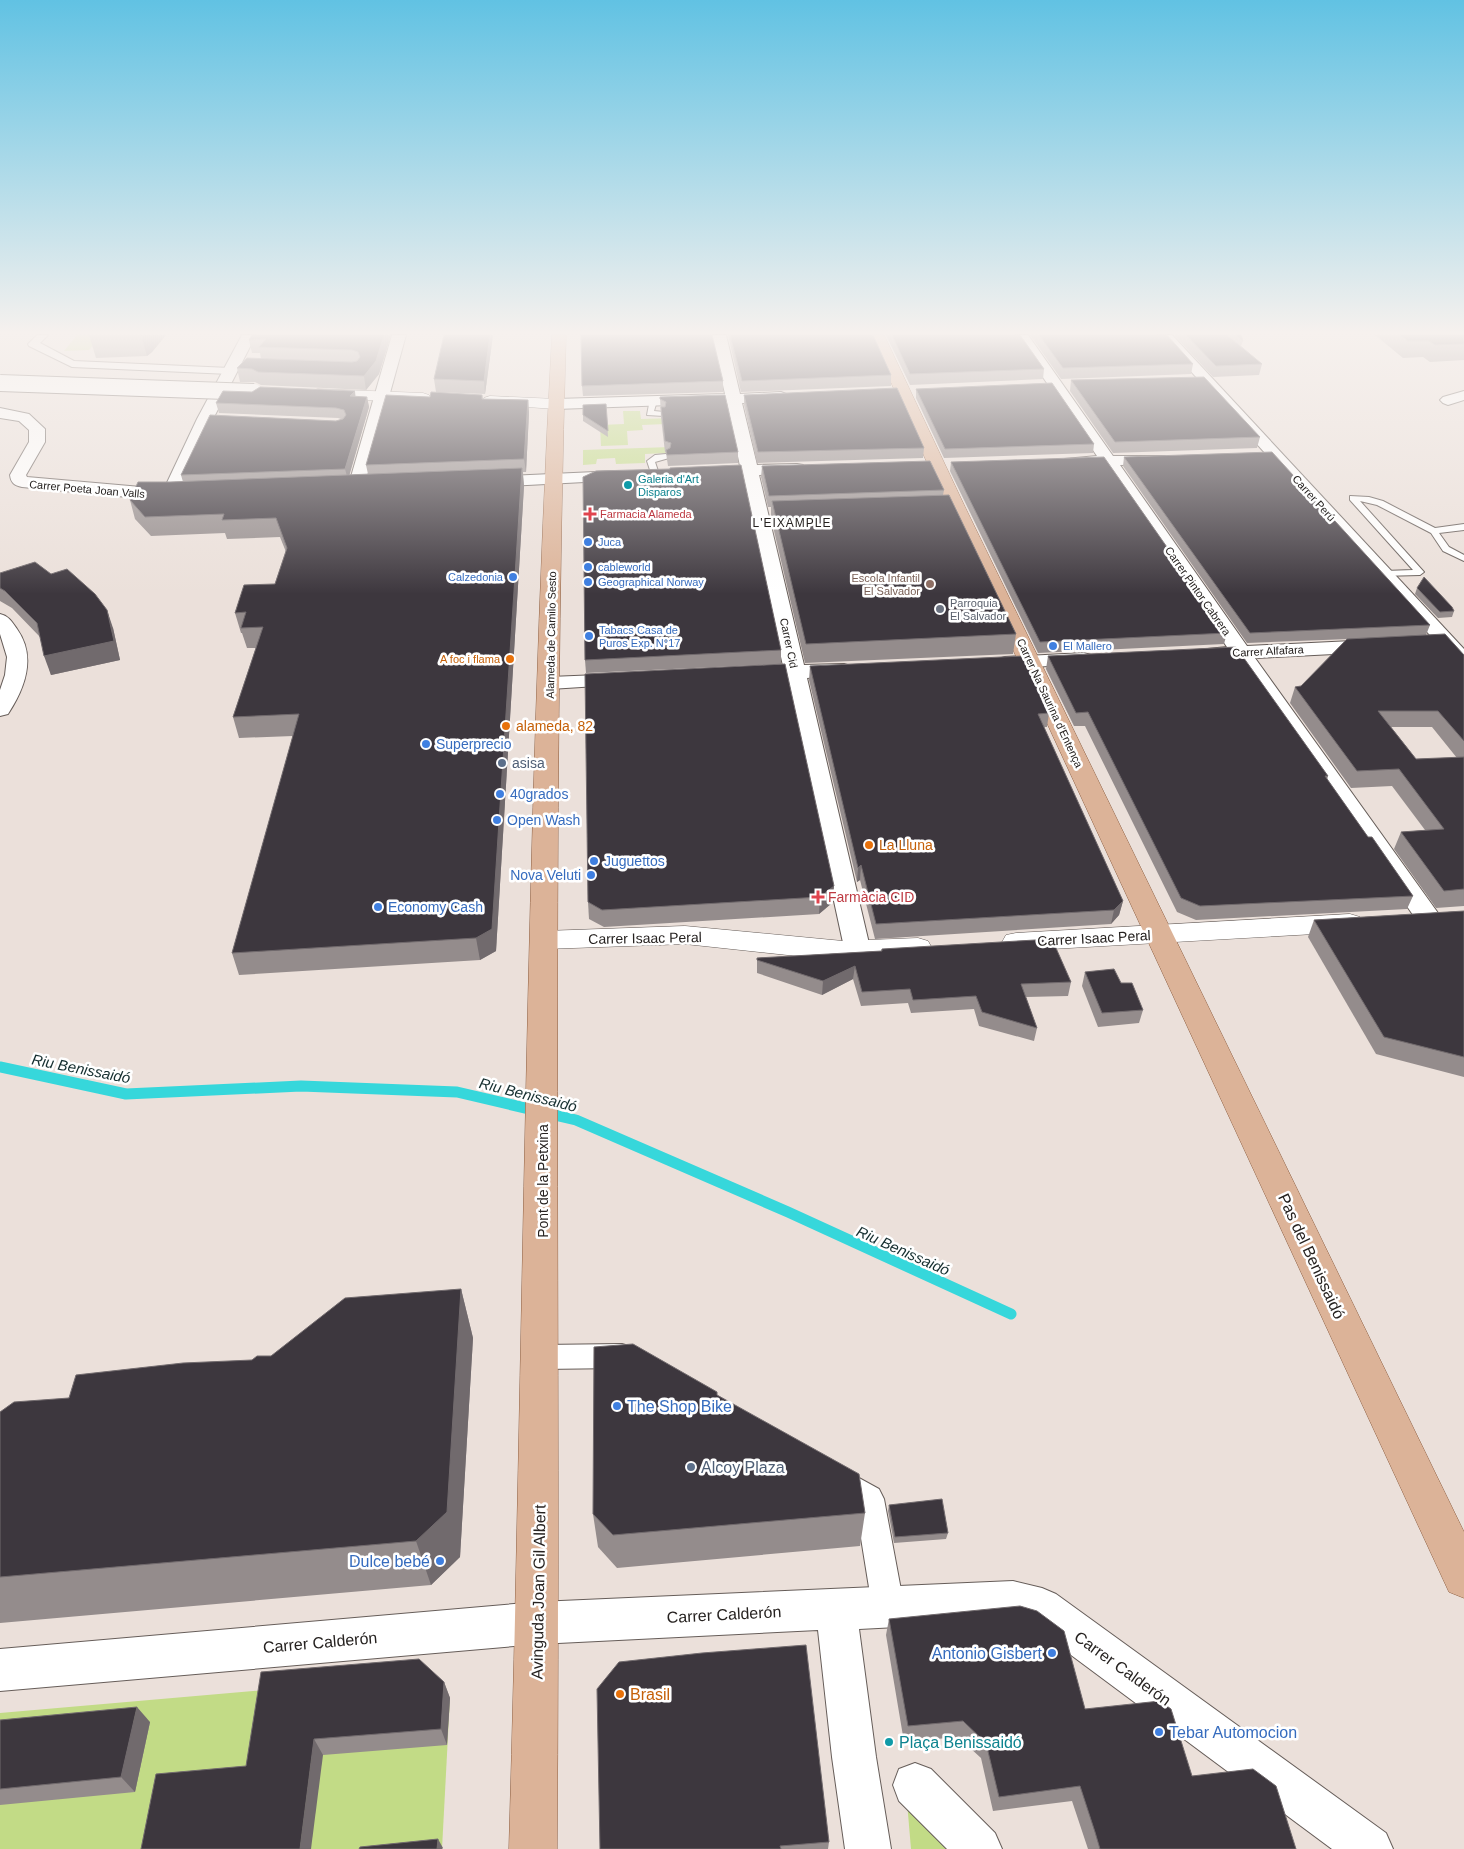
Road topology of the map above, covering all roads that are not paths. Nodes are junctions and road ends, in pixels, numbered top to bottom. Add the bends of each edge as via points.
1 (29, 421) edge
2 (204, 421) edge
3 (375, 421) edge
4 (555, 421) edge
5 (739, 421) edge
6 (916, 421) edge
7 (1081, 421) edge
8 (1244, 421) edge
9 (1274, 454) junction
10 (1255, 455) edge
11 (666, 456) edge
12 (1177, 458) edge
13 (1108, 461) junction
14 (1059, 462) edge
15 (817, 468) edge
16 (750, 470) junction
17 (674, 473) edge
18 (693, 473) edge
19 (655, 474) junction
20 (553, 479) junction
21 (470, 483) edge
22 (375, 487) edge
23 (336, 488) edge
24 (356, 488) junction
25 (170, 494) junction
26 (189, 494) edge
27 (1464, 528) edge
28 (1434, 531) junction
29 (1464, 558) edge
30 (1384, 574) junction
31 (0, 620) edge
32 (1447, 642) junction
33 (1417, 644) edge
34 (1388, 645) edge
35 (1241, 652) junction
36 (1182, 655) edge
37 (1104, 658) edge
38 (1464, 661) edge
39 (1031, 662) junction
40 (984, 664) edge
41 (868, 669) edge
42 (795, 673) junction
43 (727, 675) edge
44 (639, 679) edge
45 (550, 683) junction
46 (0, 709) edge
47 (1442, 918) joint
48 (1400, 920) edge
49 (1371, 922) edge
50 (1160, 934) junction
51 (995, 944) edge
52 (946, 946) edge
53 (858, 952) junction
54 (544, 953) junction
55 (541, 1347) junction
56 (648, 1370) edge
57 (818, 1469) edge
58 (1464, 1577) edge
59 (888, 1606) junction
60 (836, 1609) junction
61 (538, 1623) junction
62 (0, 1670) edge
63 (915, 1785) dead end
64 (533, 1849) edge
65 (868, 1849) edge
66 (980, 1849) edge
67 (1370, 1849) edge

1 - 25 street, Carrer Poeta Joan Valls via 37,429 37,442 18,480
2 - 25 street
3 - 24 street
4 - 20 main road, Alameda de Camilo Sesto
5 - 16 street, Carrer Cid
6 - 39 main road, Carrer Na Saurina d'Entença via 951,507
7 - 13 street, Carrer Pintor Cabrera
8 - 9 street, Carrer Perú
9 - 10 street
9 - 30 street, Carrer Perú
11 - 19 lane via 651,461
12 - 13 street
13 - 14 street
13 - 35 street, Carrer Pintor Cabrera
15 - 16 street
16 - 18 street
16 - 42 street, Carrer Cid via 765,513
17 - 19 street
19 - 20 street
20 - 21 street
20 - 45 main road, Alameda de Camilo Sesto
22 - 24 street
23 - 24 street
25 - 26 street, Carrer Poeta Joan Valls
27 - 28 lane
28 - 29 lane via 1446,549
28 - 30 lane via 1380,503 1354,498 1420,572
30 - 32 street, Carrer Perú
31 - 46 street via 13,638 18,661 11,691
32 - 33 street
32 - 38 street, Carrer Perú
34 - 35 street, Carrer Alfafara
35 - 36 street, Carrer Alfafara
35 - 47 street, Carrer Pintor Cabrera
37 - 39 street
39 - 40 street
39 - 50 main road, Carrer Na Saurina d'Entença
41 - 42 street
42 - 43 street
42 - 53 street, Carrer Cid
44 - 45 street
45 - 54 main road, Alameda de Camilo Sesto
47 - 48 main road
49 - 50 main road, Carrer Isaac Peral
50 - 51 main road, Carrer Isaac Peral
50 - 58 main road, Pas del Benissaidó
52 - 53 main road, Carrer Isaac Peral
53 - 54 main road, Carrer Isaac Peral via 685,934
54 - 55 main road, Pont de la Petxina
55 - 56 street via 623,1356
55 - 61 main road, Avinguda Joan Gil Albert
57 - 59 street via 869,1499
59 - 60 street, Carrer Calderón
59 - 67 street, Carrer Calderón via 1013,1601 1042,1608
60 - 61 street, Carrer Calderón
60 - 65 street
61 - 62 street, Carrer Calderón
61 - 64 main road, Avinguda Joan Gil Albert
63 - 66 street

